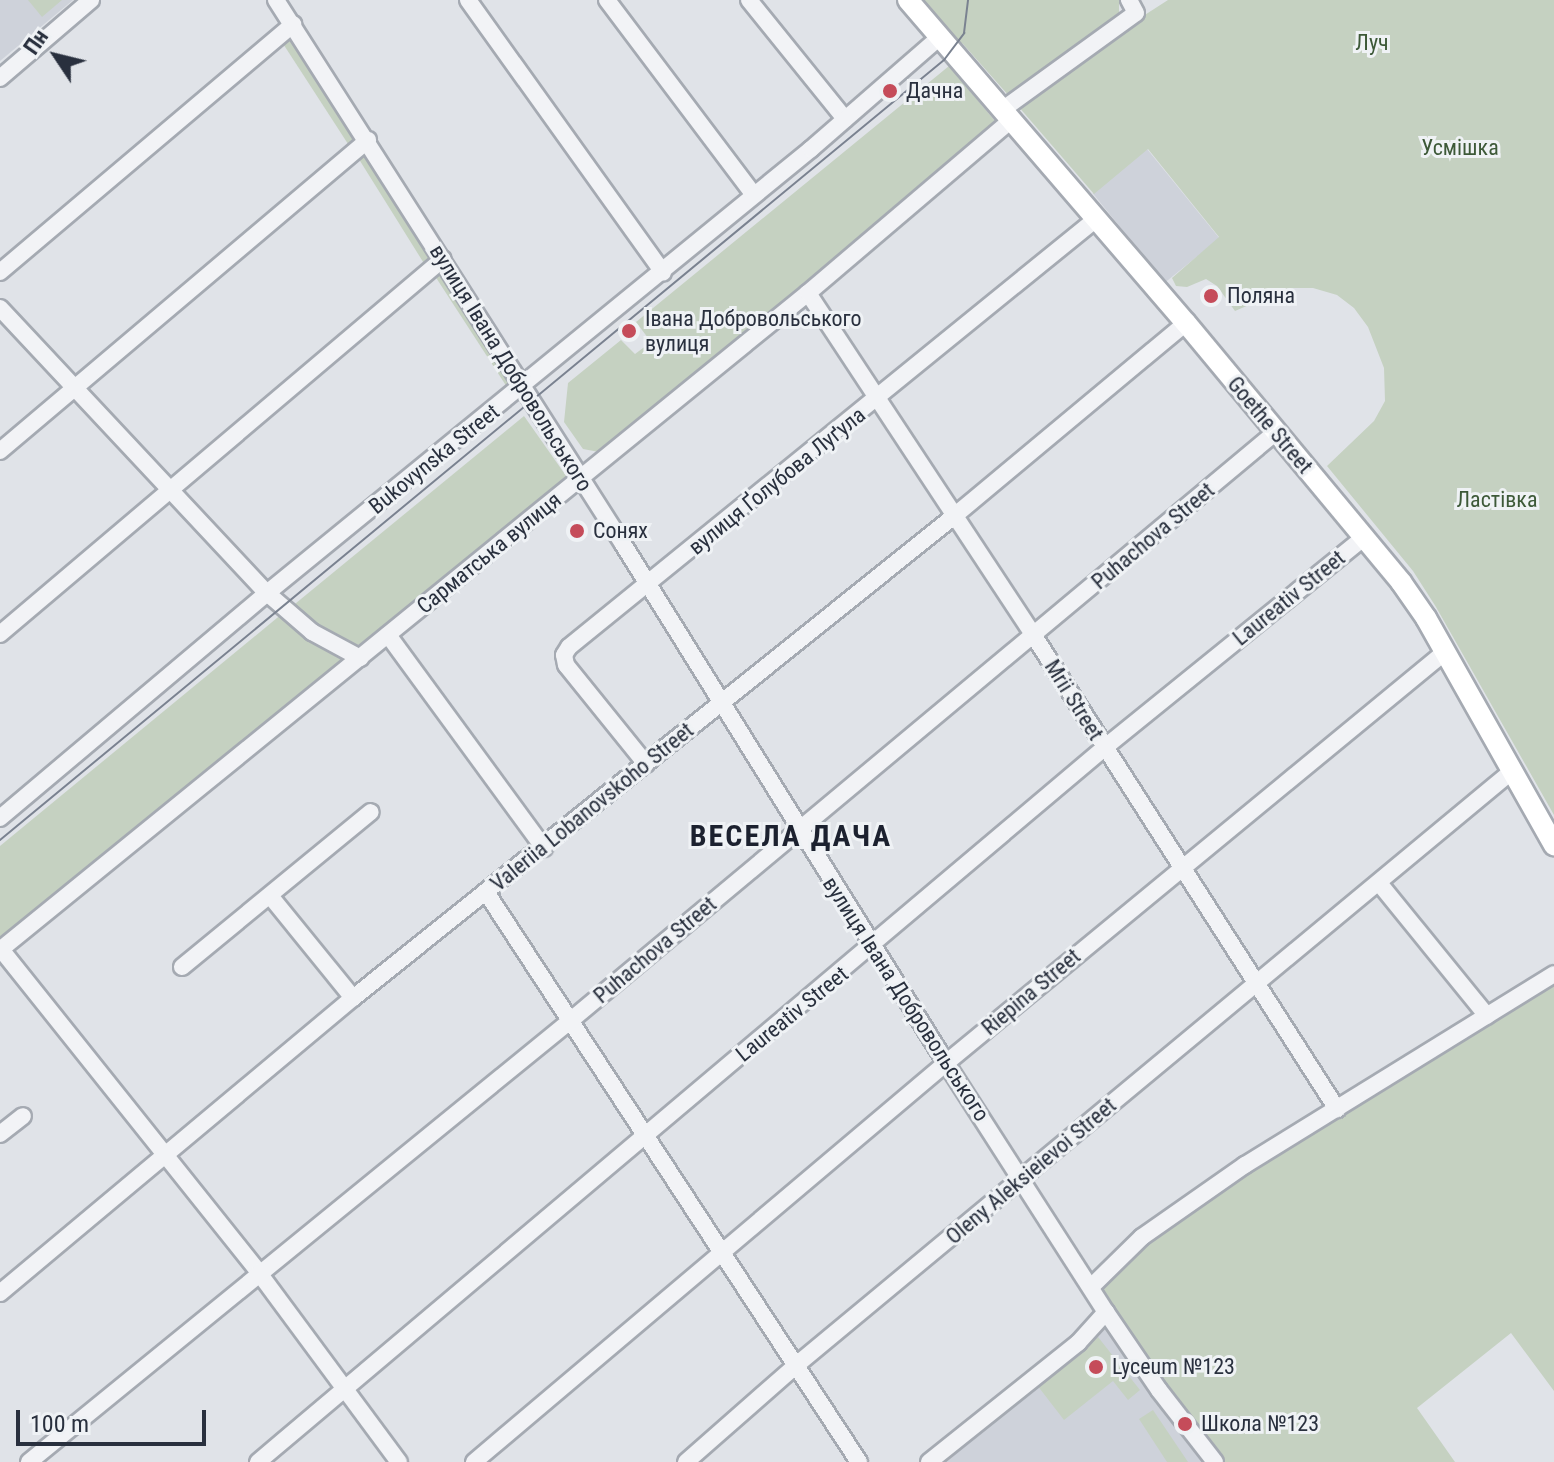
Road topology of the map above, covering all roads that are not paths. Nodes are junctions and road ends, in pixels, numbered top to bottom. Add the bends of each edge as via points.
1 (91, 0) edge
2 (276, 0) edge
3 (468, 0) edge
4 (607, 0) edge
5 (749, 0) edge
6 (908, 0) edge
7 (1129, 0) edge
8 (293, 24) junction
9 (940, 37) junction
10 (0, 78) edge
11 (1006, 115) junction
12 (845, 119) junction
13 (368, 140) junction
14 (754, 195) junction
15 (1096, 219) junction
16 (443, 259) junction
17 (0, 272) edge
18 (663, 272) junction
19 (808, 293) junction
20 (0, 308) edge
21 (1186, 323) junction
22 (523, 388) junction
23 (74, 389) junction
24 (877, 401) junction
25 (1276, 432) junction
26 (0, 451) edge
27 (580, 478) junction
28 (170, 492) junction
29 (953, 517) junction
30 (1365, 537) junction
31 (648, 584) junction
32 (267, 593) junction
33 (0, 634) edge
34 (388, 635) junction
35 (1034, 636) junction
36 (1445, 652) junction
37 (360, 658) junction
38 (722, 703) junction
39 (1104, 748) junction
40 (646, 764) junction
41 (1511, 772) junction
42 (371, 812) dead end
43 (0, 818) edge
44 (798, 830) junction
45 (1554, 845) edge
46 (544, 848) junction
47 (1182, 867) junction
48 (1379, 883) junction
49 (486, 892) junction
50 (271, 897) junction
51 (872, 947) junction
52 (0, 949) edge
53 (182, 967) dead end
54 (1554, 974) edge
55 (1256, 984) junction
56 (353, 998) junction
57 (1487, 1016) junction
58 (570, 1021) junction
59 (946, 1063) junction
60 (1337, 1109) junction
61 (23, 1116) dead end
62 (0, 1134) edge
63 (644, 1135) junction
64 (166, 1156) junction
65 (1021, 1179) junction
66 (720, 1254) junction
67 (259, 1273) junction
68 (1091, 1287) junction
69 (0, 1293) edge
70 (1106, 1312) junction
71 (794, 1367) junction
72 (344, 1389) junction
73 (29, 1462) edge
74 (258, 1462) edge
75 (399, 1462) edge
76 (474, 1462) edge
77 (686, 1462) edge
78 (859, 1462) edge
79 (929, 1462) edge
80 (1215, 1462) edge

1 - 10 street
2 - 8 street, вулиця Івана Добровольського
3 - 18 street
4 - 14 street
5 - 12 street
6 - 9 main road, Goethe Street
7 - 11 street, Сарматська вулиця via 1136,13
8 - 13 street, вулиця Івана Добровольського
8 - 17 street
9 - 11 main road, Goethe Street
9 - 12 street, Bukovynska Street
11 - 15 main road, Goethe Street
11 - 19 street, Сарматська вулиця
12 - 14 street, Bukovynska Street
13 - 16 street, вулиця Івана Добровольського
13 - 23 street
14 - 18 street, Bukovynska Street
15 - 21 main road, Goethe Street
15 - 24 street, вулиця Ґолубова Луґула
16 - 22 street, вулиця Івана Добровольського
16 - 28 street
18 - 22 street, Bukovynska Street
19 - 24 street, Mrii Street
19 - 27 street, Сарматська вулиця
20 - 23 street
21 - 25 main road, Goethe Street
21 - 29 street, Valeriia Lobanovskoho Street
22 - 27 street, вулиця Івана Добровольського
22 - 32 street, Bukovynska Street
23 - 26 street
23 - 28 street
24 - 29 street, Mrii Street
24 - 31 street, вулиця Ґолубова Луґула
25 - 30 main road, Goethe Street
25 - 35 street, Puhachova Street
27 - 31 street, вулиця Івана Добровольського
27 - 34 street, Сарматська вулиця
28 - 32 street
28 - 33 street
29 - 35 street, Mrii Street
29 - 38 street, Valeriia Lobanovskoho Street
30 - 36 main road, Goethe Street
30 - 39 street, Laureativ Street
31 - 38 street, вулиця Івана Добровольського
31 - 40 street, вулиця Ґолубова Луґула via 564,655 566,665
32 - 37 street via 312,632
32 - 43 street, Bukovynska Street
34 - 37 street, Сарматська вулиця
34 - 46 street
35 - 39 street, Mrii Street
35 - 44 street, Puhachova Street
36 - 41 main road, Goethe Street
36 - 47 street, Riepina Street
37 - 52 street, Сарматська вулиця
38 - 40 street, Valeriia Lobanovskoho Street
38 - 44 street, вулиця Івана Добровольського
39 - 47 street, Mrii Street
39 - 51 street, Laureativ Street
40 - 46 street, Valeriia Lobanovskoho Street
41 - 45 main road, Goethe Street
41 - 48 street, Oleny Aleksieievoi Street
42 - 50 street
44 - 51 street, вулиця Івана Добровольського
44 - 58 street, Puhachova Street
46 - 49 street, Valeriia Lobanovskoho Street
47 - 55 street, Mrii Street
47 - 59 street, Riepina Street
48 - 55 street, Oleny Aleksieievoi Street
48 - 57 street
49 - 56 street, Valeriia Lobanovskoho Street
49 - 58 street
50 - 53 street
50 - 56 street
51 - 59 street, вулиця Івана Добровольського
51 - 63 street, Laureativ Street
52 - 64 street
54 - 57 street
55 - 60 street, Mrii Street
55 - 65 street, Oleny Aleksieievoi Street
56 - 64 street, Valeriia Lobanovskoho Street
57 - 60 street
58 - 63 street
58 - 67 street, Puhachova Street
59 - 65 street, вулиця Івана Добровольського
59 - 66 street, Riepina Street
60 - 68 street via 1186,1205 1133,1244
61 - 62 street
63 - 66 street
63 - 72 street, Laureativ Street
64 - 67 street
64 - 69 street, Valeriia Lobanovskoho Street
65 - 68 street, вулиця Івана Добровольського
65 - 71 street, Oleny Aleksieievoi Street
66 - 71 street
66 - 76 street, Riepina Street
67 - 72 street
67 - 73 street, Puhachova Street
68 - 70 street, вулиця Івана Добровольського
70 - 79 street via 1078,1343
70 - 80 street, вулиця Івана Добровольського
71 - 77 street, Oleny Aleksieievoi Street
71 - 78 street
72 - 74 street, Laureativ Street
72 - 75 street

